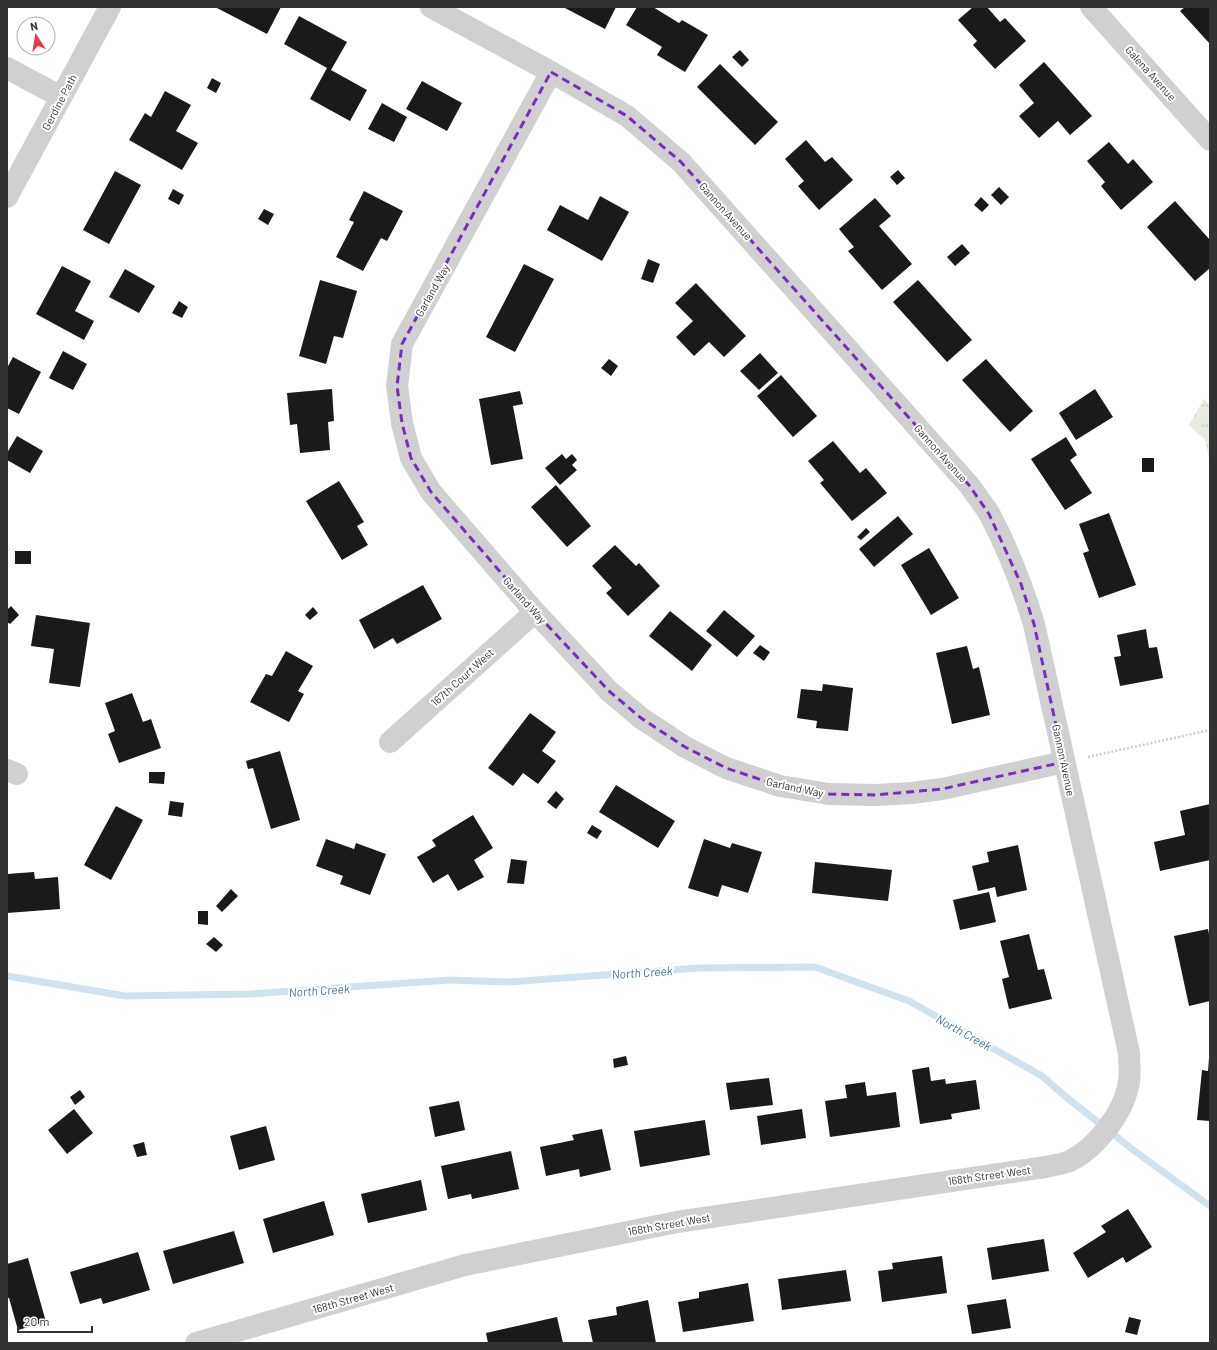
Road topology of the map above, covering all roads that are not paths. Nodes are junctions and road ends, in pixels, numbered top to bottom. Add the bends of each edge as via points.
1 (110, 7) edge
2 (431, 7) edge
3 (1091, 7) edge
4 (7, 68) edge
5 (551, 72) junction
6 (61, 97) junction
7 (1210, 140) edge
8 (7, 197) edge
9 (535, 612) junction
10 (390, 742) dead end
11 (1064, 762) junction
12 (1124, 1102) joint
13 (196, 1343) edge

1 - 6 street, Gerdine Path
2 - 5 street, Gannon Avenue
3 - 7 street, Galena Avenue
4 - 6 street
5 - 9 street, Garland Way via 402,344 397,386 402,423 411,458 431,492
5 - 11 street, Gannon Avenue via 627,116 681,162 969,485 989,514 1022,584 1034,624
6 - 8 street, Gerdine Path
9 - 10 street, 167th Court West
9 - 11 street, Garland Way via 609,691 641,718 685,747 726,768 780,786 829,794 912,793 942,789
11 - 12 street, Gannon Avenue via 1129,1053 1129,1086
12 - 13 street, 168th Street West via 1088,1150 1068,1162 676,1222 465,1265

